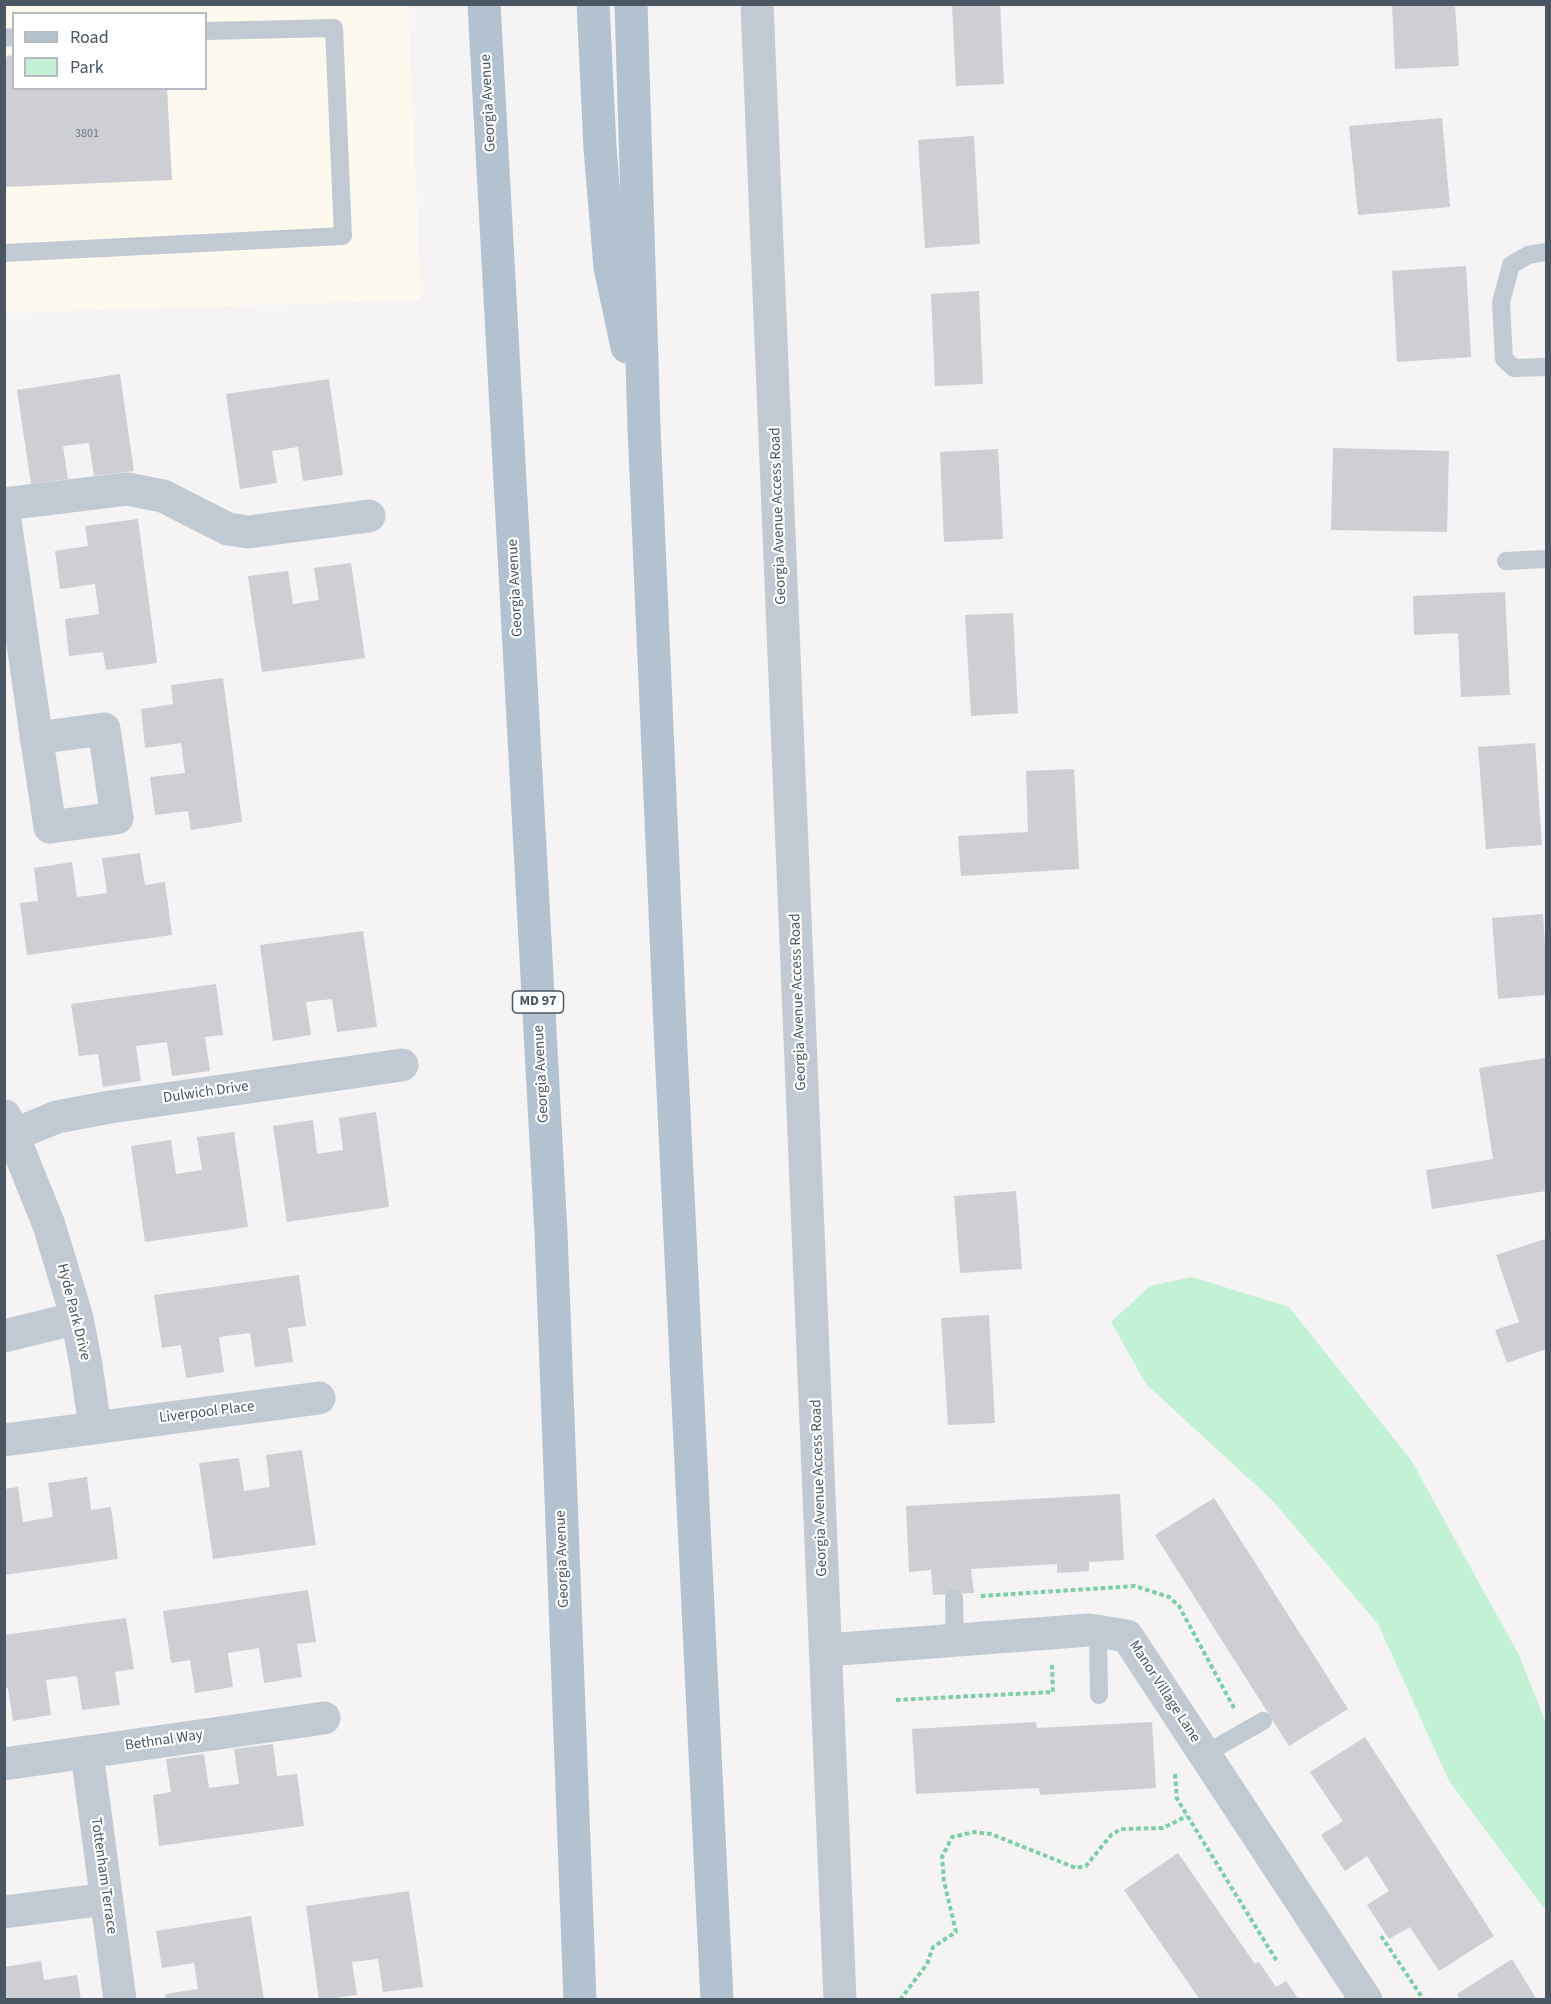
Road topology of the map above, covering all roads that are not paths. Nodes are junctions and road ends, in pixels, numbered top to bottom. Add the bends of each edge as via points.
1 (484, 4) edge
2 (593, 4) edge
3 (631, 4) edge
4 (757, 4) edge
5 (207, 31) edge
6 (1546, 252) edge
7 (4, 253) edge
8 (1546, 367) edge
9 (644, 428) junction
10 (4, 504) edge
11 (4, 513) edge
12 (369, 516) dead end
13 (1546, 559) edge
14 (1506, 561) dead end
15 (36, 738) dead end
16 (402, 1065) dead end
17 (9, 1125) edge
18 (76, 1318) junction
19 (4, 1336) edge
20 (319, 1398) dead end
21 (95, 1427) junction
22 (4, 1440) edge
23 (954, 1598) dead end
24 (955, 1640) junction
25 (1098, 1646) junction
26 (827, 1650) junction
27 (1099, 1695) dead end
28 (324, 1718) dead end
29 (1263, 1721) dead end
30 (87, 1753) junction
31 (1205, 1754) junction
32 (4, 1764) edge
33 (106, 1899) junction
34 (4, 1912) edge
35 (120, 2000) edge
36 (580, 2000) edge
37 (717, 2000) edge
38 (840, 2000) edge
39 (1366, 2000) edge

1 - 36 main road, Georgia Avenue / MD 97 via 551,1233
2 - 9 main road via 610,267
3 - 9 main road
4 - 26 street, Georgia Avenue Access Road
5 - 7 lane via 334,28 343,237
6 - 8 lane via 1528,255 1511,265 1501,302 1504,358 1514,368
9 - 37 main road
10 - 12 street via 127,489 163,496 228,529 248,532
11 - 15 street
13 - 14 lane
16 - 17 street, Dulwich Drive
17 - 18 street, Hyde Park Drive via 50,1225
18 - 19 street
18 - 21 street, Hyde Park Drive
20 - 21 street, Liverpool Place
21 - 22 street
23 - 24 lane
24 - 25 street, Manor Village Lane via 1089,1630
24 - 26 street, Manor Village Lane
25 - 27 lane
25 - 31 street, Manor Village Lane via 1127,1636
26 - 38 street, Georgia Avenue Access Road
28 - 30 street, Bethnal Way
29 - 31 lane
30 - 32 street, Bethnal Way
30 - 33 street, Tottenham Terrace
31 - 39 street, Manor Village Lane
33 - 34 street
33 - 35 street, Tottenham Terrace

